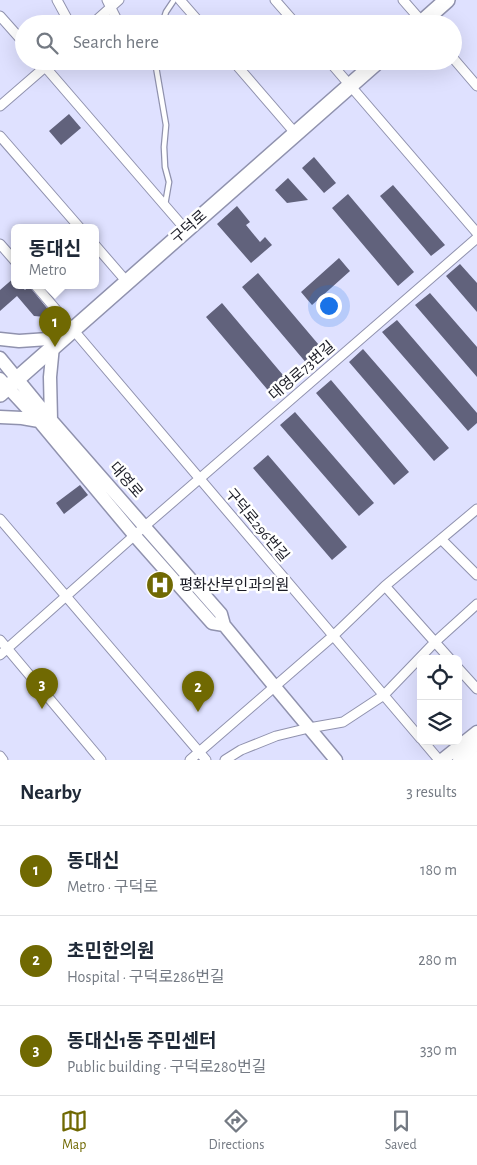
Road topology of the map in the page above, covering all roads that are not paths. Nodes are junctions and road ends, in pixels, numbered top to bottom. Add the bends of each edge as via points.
1 (57, 0) edge
2 (119, 0) edge
3 (174, 0) edge
4 (180, 0) edge
5 (275, 0) edge
6 (403, 0) edge
7 (447, 0) edge
8 (109, 4) edge
9 (65, 15) edge
10 (100, 15) edge
11 (165, 15) edge
12 (192, 15) edge
13 (288, 15) edge
14 (416, 15) edge
15 (431, 15) edge
16 (0, 16) edge
17 (15, 33) edge
18 (462, 68) edge
19 (39, 70) edge
20 (52, 70) edge
21 (157, 70) edge
22 (241, 70) edge
23 (337, 70) edge
24 (368, 70) edge
25 (351, 86) junction
26 (477, 86) edge
27 (0, 106) edge
28 (296, 134) junction
29 (0, 136) edge
30 (165, 205) junction
31 (77, 224) edge
32 (186, 230) junction
33 (477, 232) edge
34 (477, 238) edge
35 (0, 244) edge
36 (99, 250) edge
37 (11, 256) edge
38 (127, 282) junction
39 (38, 289) edge
40 (63, 338) junction
41 (0, 339) edge
42 (0, 358) edge
43 (6, 385) edge
44 (0, 417) edge
45 (45, 421) junction
46 (200, 479) junction
47 (477, 509) edge
48 (0, 518) edge
49 (145, 526) junction
50 (136, 536) junction
51 (441, 539) junction
52 (477, 574) edge
53 (385, 586) junction
54 (66, 596) junction
55 (477, 604) edge
56 (224, 624) junction
57 (333, 636) junction
58 (0, 640) edge
59 (435, 642) junction
60 (8, 649) junction
61 (446, 655) edge
62 (0, 656) edge
63 (462, 672) edge
64 (275, 688) junction
65 (477, 689) edge
66 (384, 695) junction
67 (309, 728) junction
68 (477, 732) edge
69 (417, 734) edge
70 (477, 743) edge
71 (426, 745) edge
72 (199, 752) junction
73 (0, 756) edge
74 (477, 756) edge
75 (3, 760) edge
76 (101, 760) edge
77 (190, 760) edge
78 (206, 760) edge
79 (225, 760) edge
80 (336, 760) edge
81 (438, 760) edge
82 (442, 760) edge
83 (459, 760) edge
84 (473, 760) edge

1 - 9 street
2 - 8 street
3 - 11 lane
4 - 12 street
5 - 13 street
6 - 14 street
7 - 15 main road
8 - 10 street
16 - 17 street
18 - 26 street
19 - 27 street
20 - 30 street
21 - 30 lane via 166,125 165,167 169,182
22 - 28 street
23 - 25 street
24 - 25 main road, 구덕로
25 - 28 main road, 구덕로
25 - 33 street
28 - 32 main road, 구덕로
29 - 31 street
30 - 32 street
32 - 38 main road, 구덕로
34 - 46 street, 대영로73번길
35 - 37 street
36 - 38 street
38 - 40 main road, 구덕로
39 - 40 street, 구덕로296번길
40 - 41 main road
40 - 43 main road, 구덕로
40 - 45 main road via 50,377
40 - 46 street, 구덕로296번길
42 - 43 main road, 대영로
43 - 45 main road, 대영로
44 - 45 main road
45 - 49 main road, 대영로
45 - 50 main road, 대영로
46 - 49 street, 대영로73번길
46 - 57 street, 구덕로296번길
47 - 51 street
48 - 54 street
49 - 50 street, 대영로73번길
49 - 56 main road, 대영로 via 221,614
50 - 54 street, 대영로73번길
50 - 56 main road, 대영로 via 212,623
51 - 52 street
51 - 53 street
53 - 57 street
53 - 59 street
54 - 60 street, 대영로73번길
54 - 72 street
55 - 59 street
56 - 64 main road, 대영로
57 - 64 street
57 - 66 street, 구덕로296번길
58 - 60 street
59 - 61 street
59 - 66 street
60 - 62 street, 대영로73번길
60 - 76 street
63 - 65 street
64 - 67 main road, 대영로
64 - 72 street
66 - 67 street via 343,722
66 - 69 street, 구덕로296번길
67 - 79 street via 276,736
67 - 80 main road, 대영로
68 - 82 main road
70 - 83 main road
71 - 81 street, 구덕로296번길
72 - 77 street
72 - 78 street
73 - 75 street
74 - 84 main road

